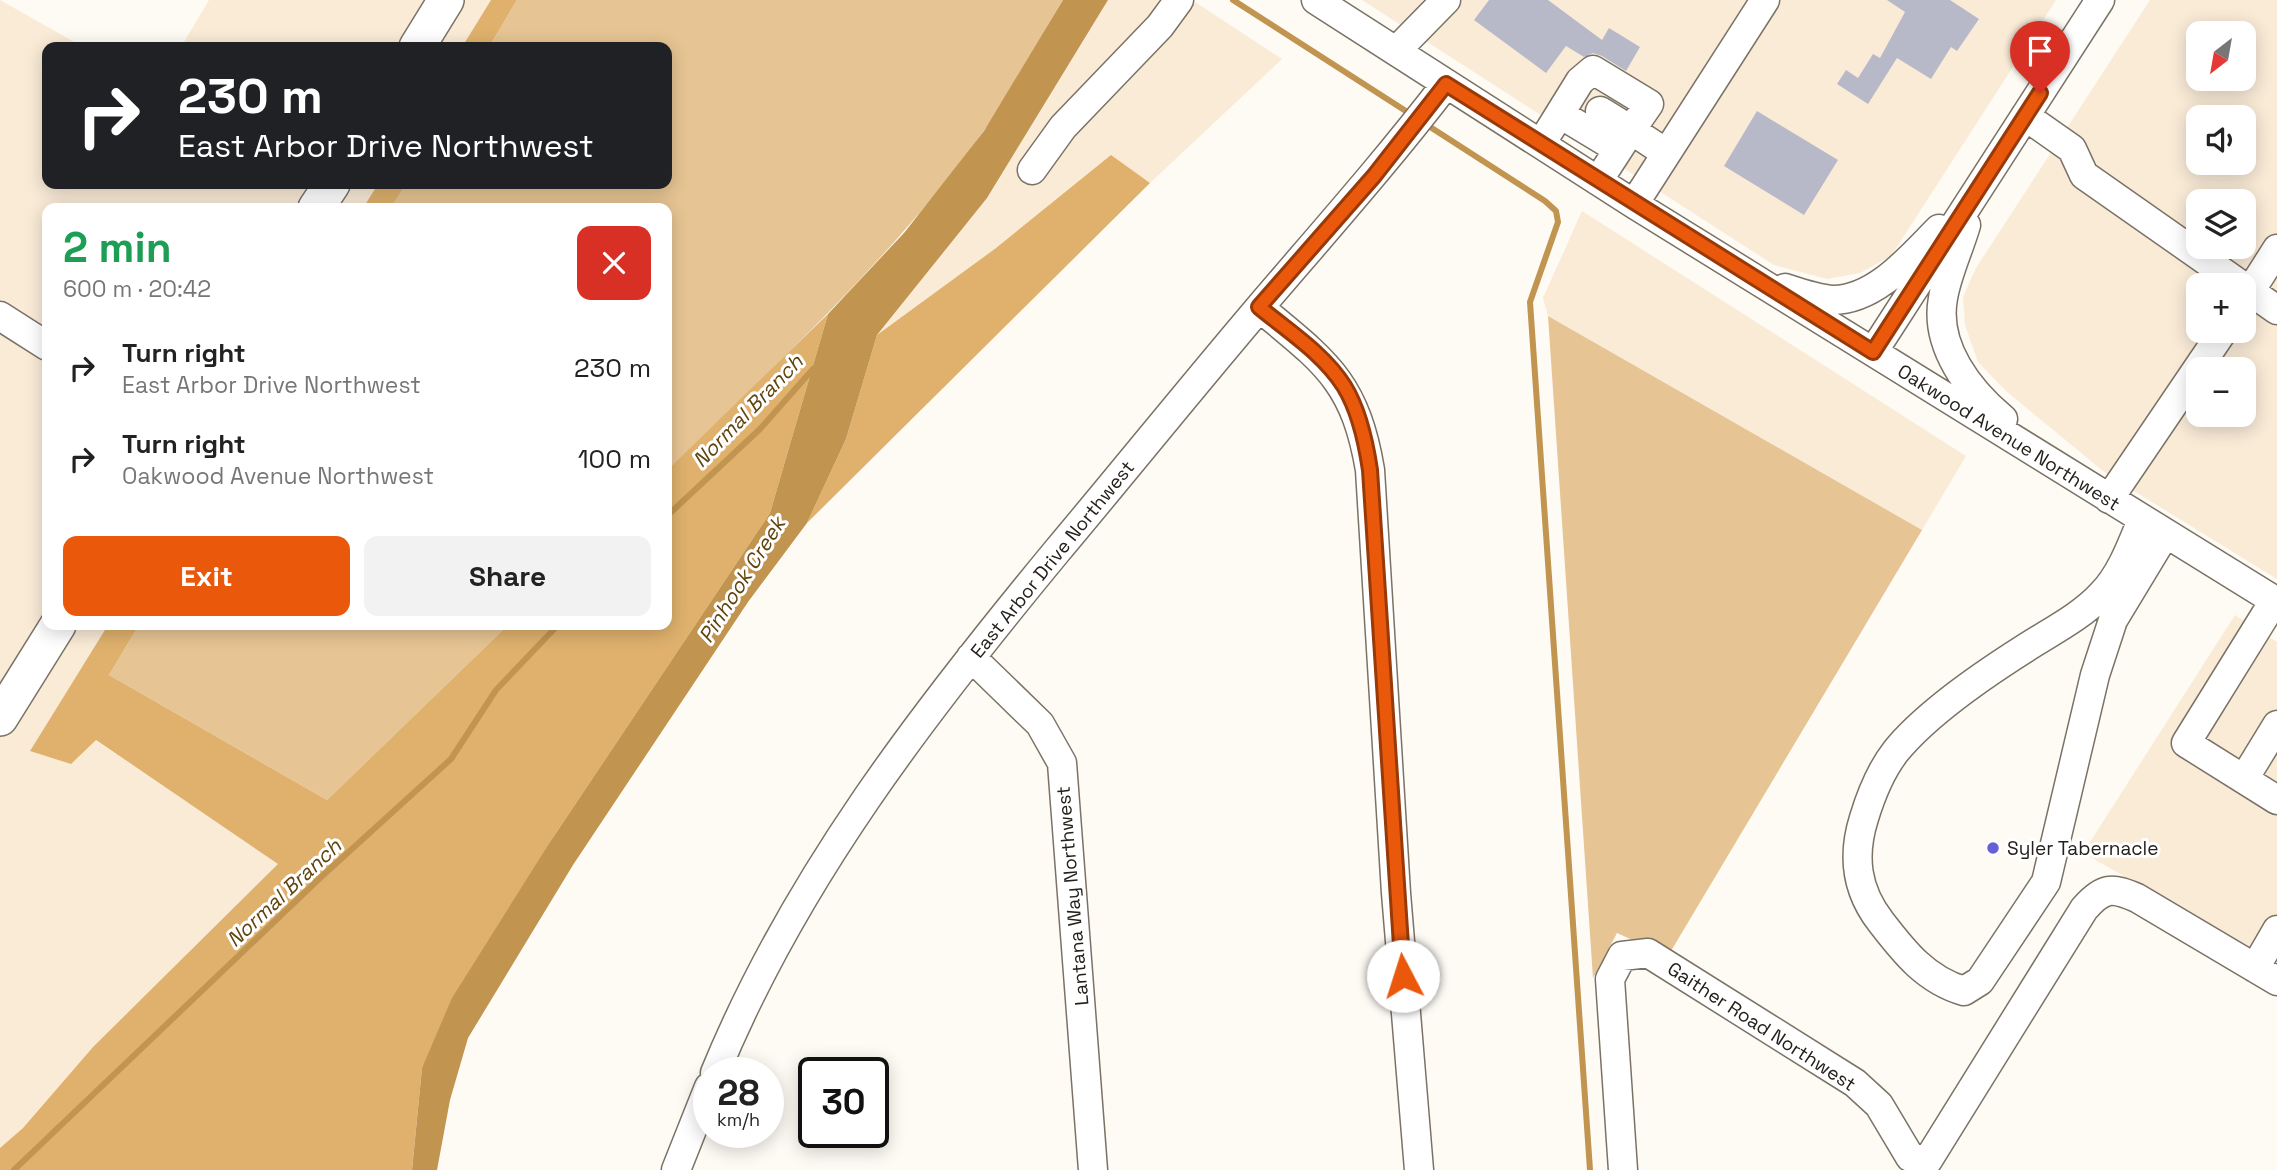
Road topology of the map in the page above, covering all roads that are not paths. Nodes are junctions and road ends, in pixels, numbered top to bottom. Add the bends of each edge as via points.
1 (446, 0) edge
2 (1179, 0) edge
3 (1316, 0) edge
4 (1446, 0) edge
5 (1765, 0) edge
6 (2100, 0) edge
7 (420, 42) edge
8 (1396, 51) junction
9 (1446, 84) junction
10 (1578, 105) junction
11 (2025, 116) junction
12 (1625, 140) junction
13 (1541, 144) junction
14 (1666, 153) junction
15 (1032, 170) dead end
16 (1598, 181) junction
17 (1974, 195) junction
18 (1634, 204) junction
19 (2277, 250) edge
20 (2220, 273) edge
21 (1749, 275) junction
22 (2256, 277) edge
23 (2256, 298) edge
24 (1259, 307) junction
25 (2277, 310) edge
26 (0, 316) edge
27 (42, 343) edge
28 (2215, 343) edge
29 (1873, 352) junction
30 (2064, 471) junction
31 (2109, 499) junction
32 (2154, 527) junction
33 (2276, 602) edge
34 (55, 630) edge
35 (971, 657) junction
36 (0, 718) edge
37 (2277, 725) edge
38 (2244, 779) junction
39 (2277, 800) edge
40 (2277, 930) edge
41 (2266, 974) edge
42 (721, 1057) edge
43 (693, 1127) edge
44 (676, 1170) edge
45 (1093, 1170) edge
46 (1419, 1170) edge
47 (1623, 1170) edge

1 - 7 main road
2 - 15 street via 1160,26 1063,127
3 - 8 street, Oakwood Avenue Northwest
4 - 8 street
5 - 14 street
6 - 11 street
8 - 9 street, Oakwood Avenue Northwest
9 - 13 street, Oakwood Avenue Northwest
9 - 24 street, East Arbor Drive Northwest
10 - 12 street
10 - 12 street
10 - 12 street via 1580,81 1593,70 1649,104
10 - 13 street
11 - 17 street
11 - 20 street via 2072,149 2084,175
12 - 14 street
12 - 16 street
13 - 16 street, Oakwood Avenue Northwest
14 - 18 street
16 - 18 street, Oakwood Avenue Northwest
17 - 21 street via 1891,276 1859,293 1834,300
17 - 29 street
17 - 30 street via 1942,298 1943,332 1957,368 1982,402
18 - 21 street, Oakwood Avenue Northwest
19 - 22 street
21 - 29 street, Oakwood Avenue Northwest
23 - 25 street
24 - 35 street, East Arbor Drive Northwest
24 - 46 street via 1321,358 1345,387 1365,441
26 - 27 street
28 - 31 street
29 - 30 street, Oakwood Avenue Northwest
30 - 31 street, Oakwood Avenue Northwest
31 - 32 street, Oakwood Avenue Northwest
32 - 32 street via 2113,620 2095,676 2046,882 1980,981 1964,991 1946,986 1910,960 1866,902 1857,873 1858,837 1871,796 1896,752 1925,723 2000,664 2103,594 2130,550
32 - 33 street, Oakwood Avenue Northwest
33 - 38 street via 2186,743
34 - 36 main road
35 - 42 street, East Arbor Drive Northwest via 912,732 832,849 737,1017
35 - 45 street, Lantana Way Northwest via 1040,724 1062,762
37 - 38 street
38 - 39 street
40 - 41 street, Gaither Road Northwest
41 - 47 street, Gaither Road Northwest via 2137,898 2117,890 2097,893 1928,1160 1910,1157 1879,1105 1856,1083 1648,953 1622,956 1610,979
43 - 44 street

